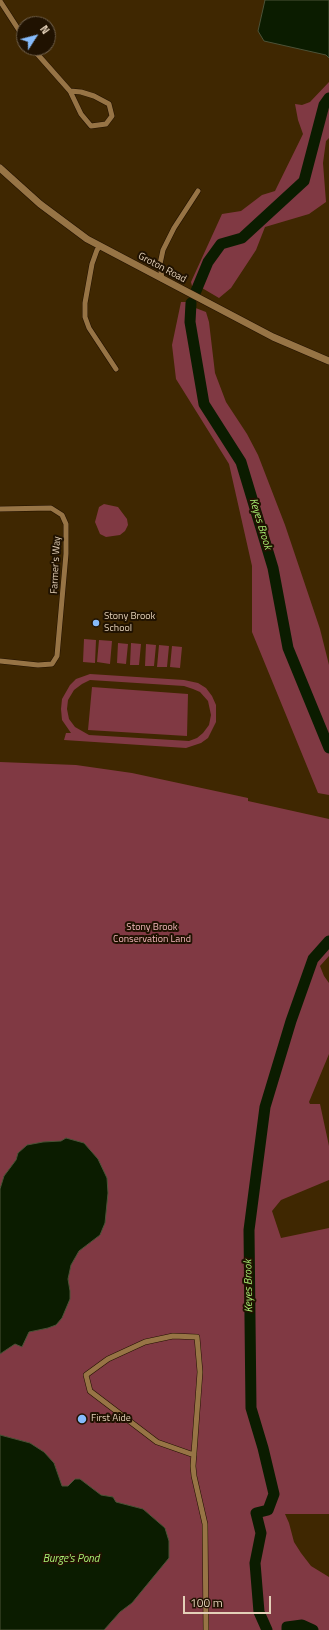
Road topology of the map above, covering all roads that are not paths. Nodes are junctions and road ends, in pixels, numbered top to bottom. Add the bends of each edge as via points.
1 (0, 1) edge
2 (16, 26) edge
3 (39, 56) edge
4 (70, 91) junction
5 (0, 168) edge
6 (198, 191) dead end
7 (100, 246) junction
8 (162, 279) junction
9 (329, 361) edge
10 (116, 369) dead end
11 (0, 509) edge
12 (0, 661) edge
13 (194, 1455) junction
14 (206, 1630) edge

1 - 2 street
3 - 4 street
4 - 4 street via 81,114 91,126 106,124 112,116 106,102 81,92
5 - 7 main road, Groton Road via 50,212
6 - 8 street via 174,228 164,250 160,264
7 - 8 main road, Groton Road
7 - 10 street via 92,264 85,317 89,328
8 - 9 main road, Groton Road via 274,337
11 - 12 street, Farmer's Way via 51,508 62,515 66,524 58,656 52,664
13 - 13 street via 157,1442 90,1391 86,1375 108,1359 145,1342 173,1336 197,1337 200,1372
13 - 14 street via 194,1476 205,1524

